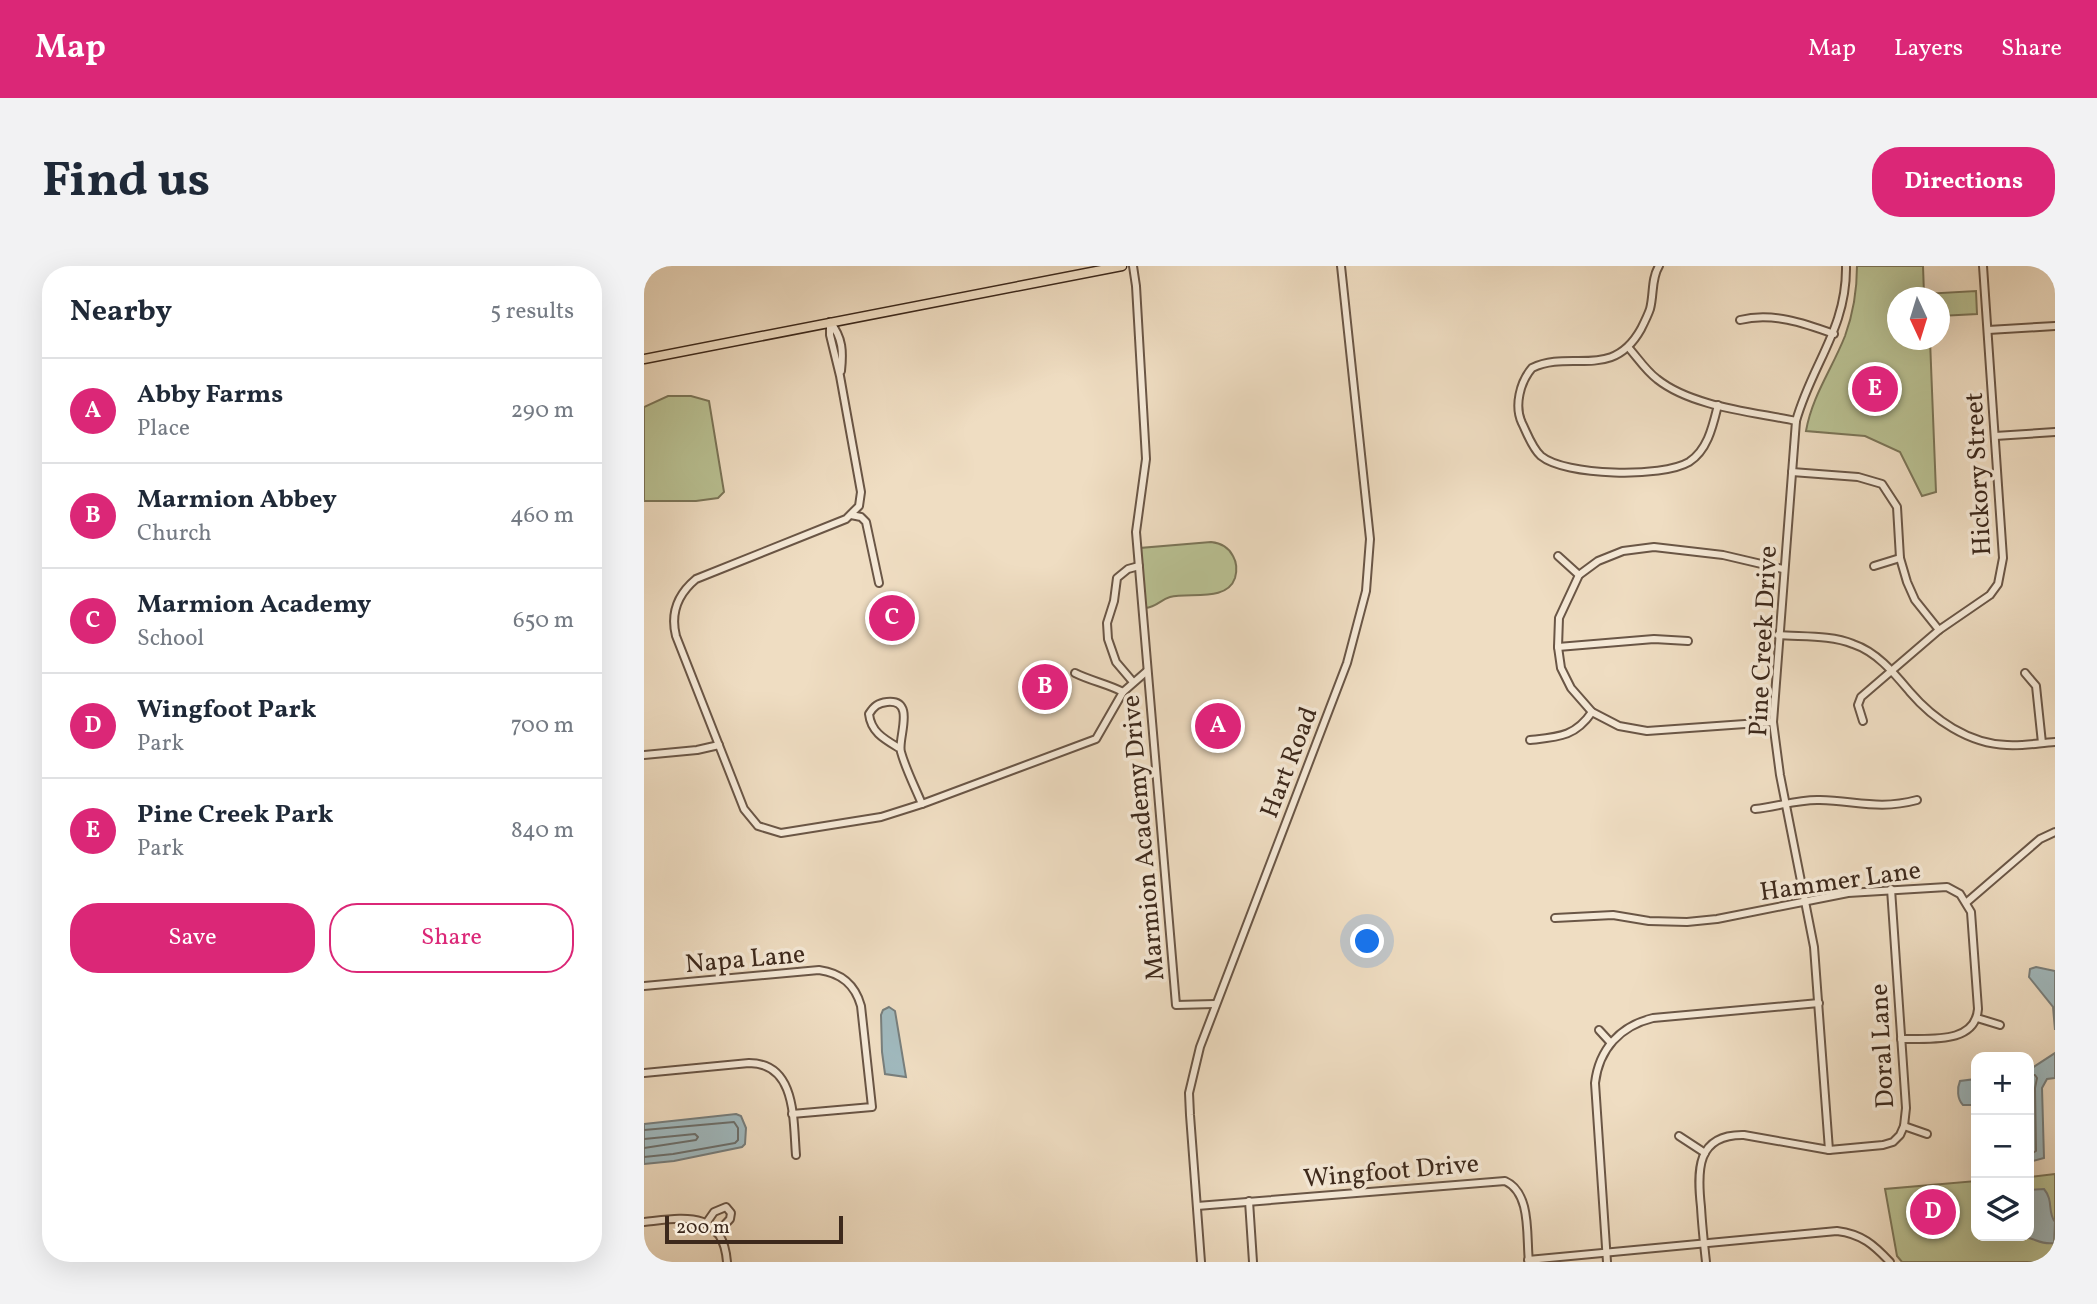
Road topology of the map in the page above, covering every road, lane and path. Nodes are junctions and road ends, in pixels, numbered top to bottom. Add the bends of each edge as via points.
1 (1122, 266) edge
2 (1133, 266) edge
3 (1341, 266) edge
4 (1659, 266) edge
5 (1846, 266) edge
6 (1983, 266) edge
7 (1740, 320) dead end
8 (830, 322) junction
9 (2055, 326) edge
10 (1988, 330) junction
11 (1834, 334) junction
12 (1628, 346) junction
13 (644, 359) edge
14 (1718, 405) junction
15 (1796, 421) junction
16 (2055, 432) edge
17 (1995, 436) junction
18 (1791, 471) junction
19 (861, 500) junction
20 (851, 515) junction
21 (866, 522) junction
22 (1558, 556) dead end
23 (1900, 558) junction
24 (1139, 566) junction
25 (1874, 566) dead end
26 (1783, 569) junction
27 (1579, 575) junction
28 (879, 583) dead end
29 (1939, 630) junction
30 (1778, 635) junction
31 (1688, 641) dead end
32 (1558, 648) junction
33 (1891, 670) junction
34 (1147, 671) junction
35 (1075, 673) dead end
36 (2025, 673) dead end
37 (1133, 681) junction
38 (1123, 692) junction
39 (1592, 712) junction
40 (1863, 721) dead end
41 (1773, 722) junction
42 (1530, 740) dead end
43 (2055, 742) edge
44 (2042, 743) junction
45 (719, 745) junction
46 (899, 748) junction
47 (644, 755) edge
48 (1917, 800) dead end
49 (922, 804) junction
50 (1787, 805) junction
51 (1755, 809) dead end
52 (2055, 832) edge
53 (1891, 889) junction
54 (1807, 901) junction
55 (1967, 902) junction
56 (1555, 918) dead end
57 (644, 986) edge
58 (1819, 1003) junction
59 (1215, 1004) junction
60 (1977, 1018) junction
61 (2000, 1025) dead end
62 (1599, 1030) dead end
63 (1901, 1039) junction
64 (1611, 1042) junction
65 (644, 1073) edge
66 (792, 1114) junction
67 (1904, 1126) junction
68 (1927, 1133) dead end
69 (1679, 1136) dead end
70 (1829, 1150) junction
71 (1705, 1153) junction
72 (796, 1155) dead end
73 (1249, 1202) junction
74 (1197, 1206) junction
75 (644, 1222) edge
76 (709, 1224) junction
77 (717, 1233) junction
78 (1704, 1244) junction
79 (1606, 1254) junction
80 (1529, 1261) edge
81 (727, 1262) edge
82 (1200, 1262) edge
83 (1254, 1262) edge
84 (1607, 1262) edge
85 (1706, 1262) edge
86 (1890, 1262) edge

1 - 8 main road
2 - 24 street, Marmion Academy Drive via 1146,459 1136,532
3 - 59 street, Hart Road via 1370,540 1366,591 1347,663
4 - 12 street via 1650,309
5 - 11 street, Pine Creek Drive via 1843,305
6 - 10 street, Hickory Street
7 - 11 street via 1798,321
8 - 13 main road
8 - 19 street
9 - 10 street
10 - 17 street, Hickory Street
11 - 15 street, Pine Creek Drive
12 - 14 street via 1656,379
12 - 14 street via 1602,360 1546,364 1529,371 1517,409 1542,456 1587,472 1655,470 1688,463 1705,444
14 - 15 street
15 - 18 street, Pine Creek Drive
16 - 17 street
17 - 29 street, Hickory Street via 2002,572 1990,595
18 - 23 street via 1858,477 1882,484 1897,507
18 - 26 street, Pine Creek Drive
19 - 20 street
19 - 21 street
20 - 21 street
20 - 45 street, Marmion Academy Drive via 704,574 678,598 673,621 676,636
21 - 28 street
22 - 27 street
23 - 25 street
23 - 29 street via 1915,600
24 - 34 street, Marmion Academy Drive
24 - 37 street via 1117,578 1107,623 1116,662
26 - 27 street via 1723,555 1654,547 1623,551
26 - 30 street, Pine Creek Drive
27 - 32 street via 1559,618
29 - 33 street, Hickory Street
30 - 33 street via 1853,643
30 - 41 street, Pine Creek Drive
31 - 32 street via 1654,639
32 - 39 street via 1571,688
33 - 40 street, Hickory Street via 1861,697 1858,705
33 - 44 street via 1922,706 1948,727 2004,745
34 - 37 street, Marmion Academy Drive
34 - 59 street, Marmion Academy Drive via 1176,1005
35 - 38 street
36 - 44 street via 2036,686
37 - 38 street, Marmion Academy Drive
38 - 49 street, Marmion Academy Drive via 1096,739
39 - 41 street via 1619,726 1647,731
39 - 42 street via 1583,725 1562,737
41 - 50 street, Pine Creek Drive
43 - 44 street
45 - 47 street
45 - 49 street, Marmion Academy Drive via 744,808 753,822 768,830 788,832 866,820
46 - 46 street via 905,715 894,702 879,704 869,713 870,723
46 - 49 street
48 - 50 street via 1878,806 1818,800
50 - 51 street
50 - 54 street, Pine Creek Drive
52 - 55 street via 2040,839
53 - 54 street, Hammer Lane
53 - 55 street, Hammer Lane via 1947,887
53 - 63 street, Doral Lane
54 - 56 street, Hammer Lane via 1687,922 1613,915
54 - 58 street, Pine Creek Drive
55 - 60 street via 1972,915
57 - 66 street, Napa Lane via 819,970 844,978 861,1006 872,1107
58 - 64 street via 1653,1018 1629,1026
58 - 70 street, Pine Creek Drive
59 - 74 street, Hart Road via 1189,1093
60 - 61 street
60 - 63 street via 1960,1035
62 - 64 street
63 - 67 street, Doral Lane
64 - 79 street via 1595,1083
65 - 66 street via 759,1063 783,1080
66 - 72 street
67 - 68 street
67 - 70 street, Doral Lane via 1888,1144
69 - 71 street
70 - 71 street, Doral Lane via 1735,1135 1718,1140
71 - 78 street via 1698,1173
73 - 74 street, Wingfoot Drive
73 - 80 street, Wingfoot Drive via 1505,1181 1518,1190 1523,1203
73 - 83 street
74 - 82 street, Hart Road
75 - 76 street via 693,1218
76 - 77 street
76 - 77 street via 714,1212 726,1207 730,1219
77 - 81 street
78 - 79 street, Wingfoot Drive
78 - 85 street
78 - 86 street, Wingfoot Drive via 1837,1231 1859,1235
79 - 80 street, Wingfoot Drive
79 - 84 street

